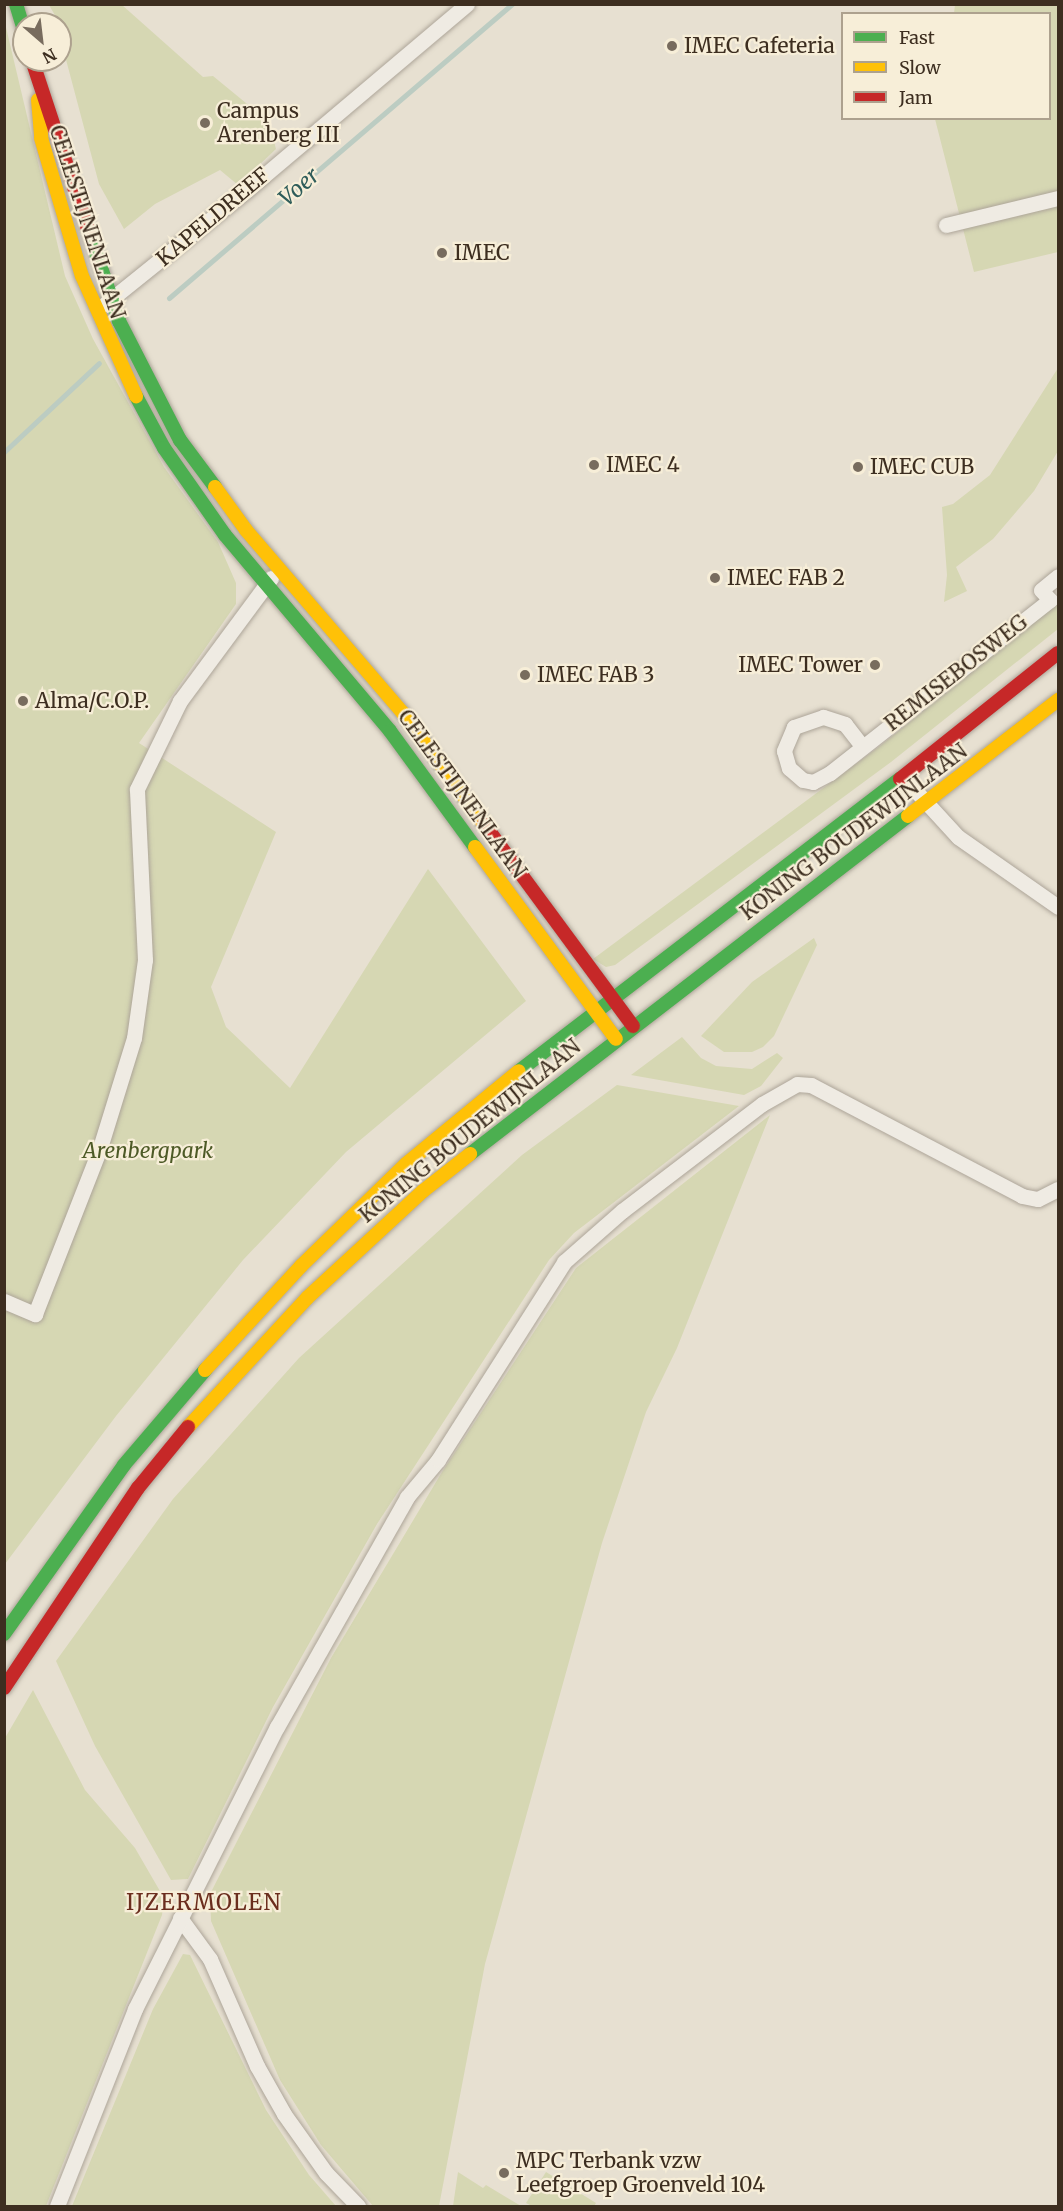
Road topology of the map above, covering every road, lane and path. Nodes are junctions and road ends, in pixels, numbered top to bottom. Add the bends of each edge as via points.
1 (467, 4) edge
2 (35, 72) edge
3 (37, 82) junction
4 (1059, 198) edge
5 (946, 225) dead end
6 (111, 300) junction
7 (95, 310) junction
8 (281, 568) junction
9 (1059, 576) edge
10 (265, 584) junction
11 (1059, 653) edge
12 (1059, 700) edge
13 (862, 746) junction
14 (903, 777) junction
15 (926, 805) junction
16 (1059, 907) edge
17 (610, 997) junction
18 (593, 1011) junction
19 (633, 1026) junction
20 (616, 1039) junction
21 (1059, 1189) edge
22 (4, 1301) edge
23 (4, 1634) edge
24 (4, 1689) edge
25 (180, 1918) junction
26 (57, 2206) edge
27 (358, 2206) edge

1 - 6 street, KAPELDREEF
2 - 3 main road, CELESTIJNENLAAN
3 - 6 main road, CELESTIJNENLAAN via 56,126
3 - 7 main road, CELESTIJNENLAAN via 41,138
4 - 5 street
6 - 7 street, KAPELDREEF
6 - 8 main road, CELESTIJNENLAAN via 180,440 218,495
7 - 10 main road, CELESTIJNENLAAN via 165,448
8 - 10 street
8 - 17 main road, CELESTIJNENLAAN via 403,713
9 - 13 street, REMISEBOSWEG via 1041,590 1050,600
10 - 18 main road, CELESTIJNENLAAN via 390,731
10 - 22 street via 180,701 136,789 145,960 134,1038 99,1151 35,1314
11 - 14 main road, KONING BOUDEWIJNLAAN
12 - 15 main road, KONING BOUDEWIJNLAAN
13 - 13 street, REMISEBOSWEG via 813,782 795,775 784,751 794,727 823,717 845,724
14 - 15 street
14 - 17 main road, KONING BOUDEWIJNLAAN
15 - 16 street via 981,855
15 - 19 main road, KONING BOUDEWIJNLAAN
17 - 18 main road, KONING BOUDEWIJNLAAN
17 - 19 main road, CELESTIJNENLAAN
18 - 20 main road, CELESTIJNENLAAN
18 - 23 main road, KONING BOUDEWIJNLAAN via 406,1164 232,1337 124,1465
19 - 20 main road, KONING BOUDEWIJNLAAN
20 - 24 main road, KONING BOUDEWIJNLAAN via 423,1191 257,1350 138,1488
21 - 25 street via 1046,1197 1022,1196 811,1085 797,1084 782,1089 622,1211 564,1262 438,1460 407,1497 277,1727
25 - 26 street via 135,2009
25 - 27 street via 210,1959 257,2066 284,2114 326,2173

